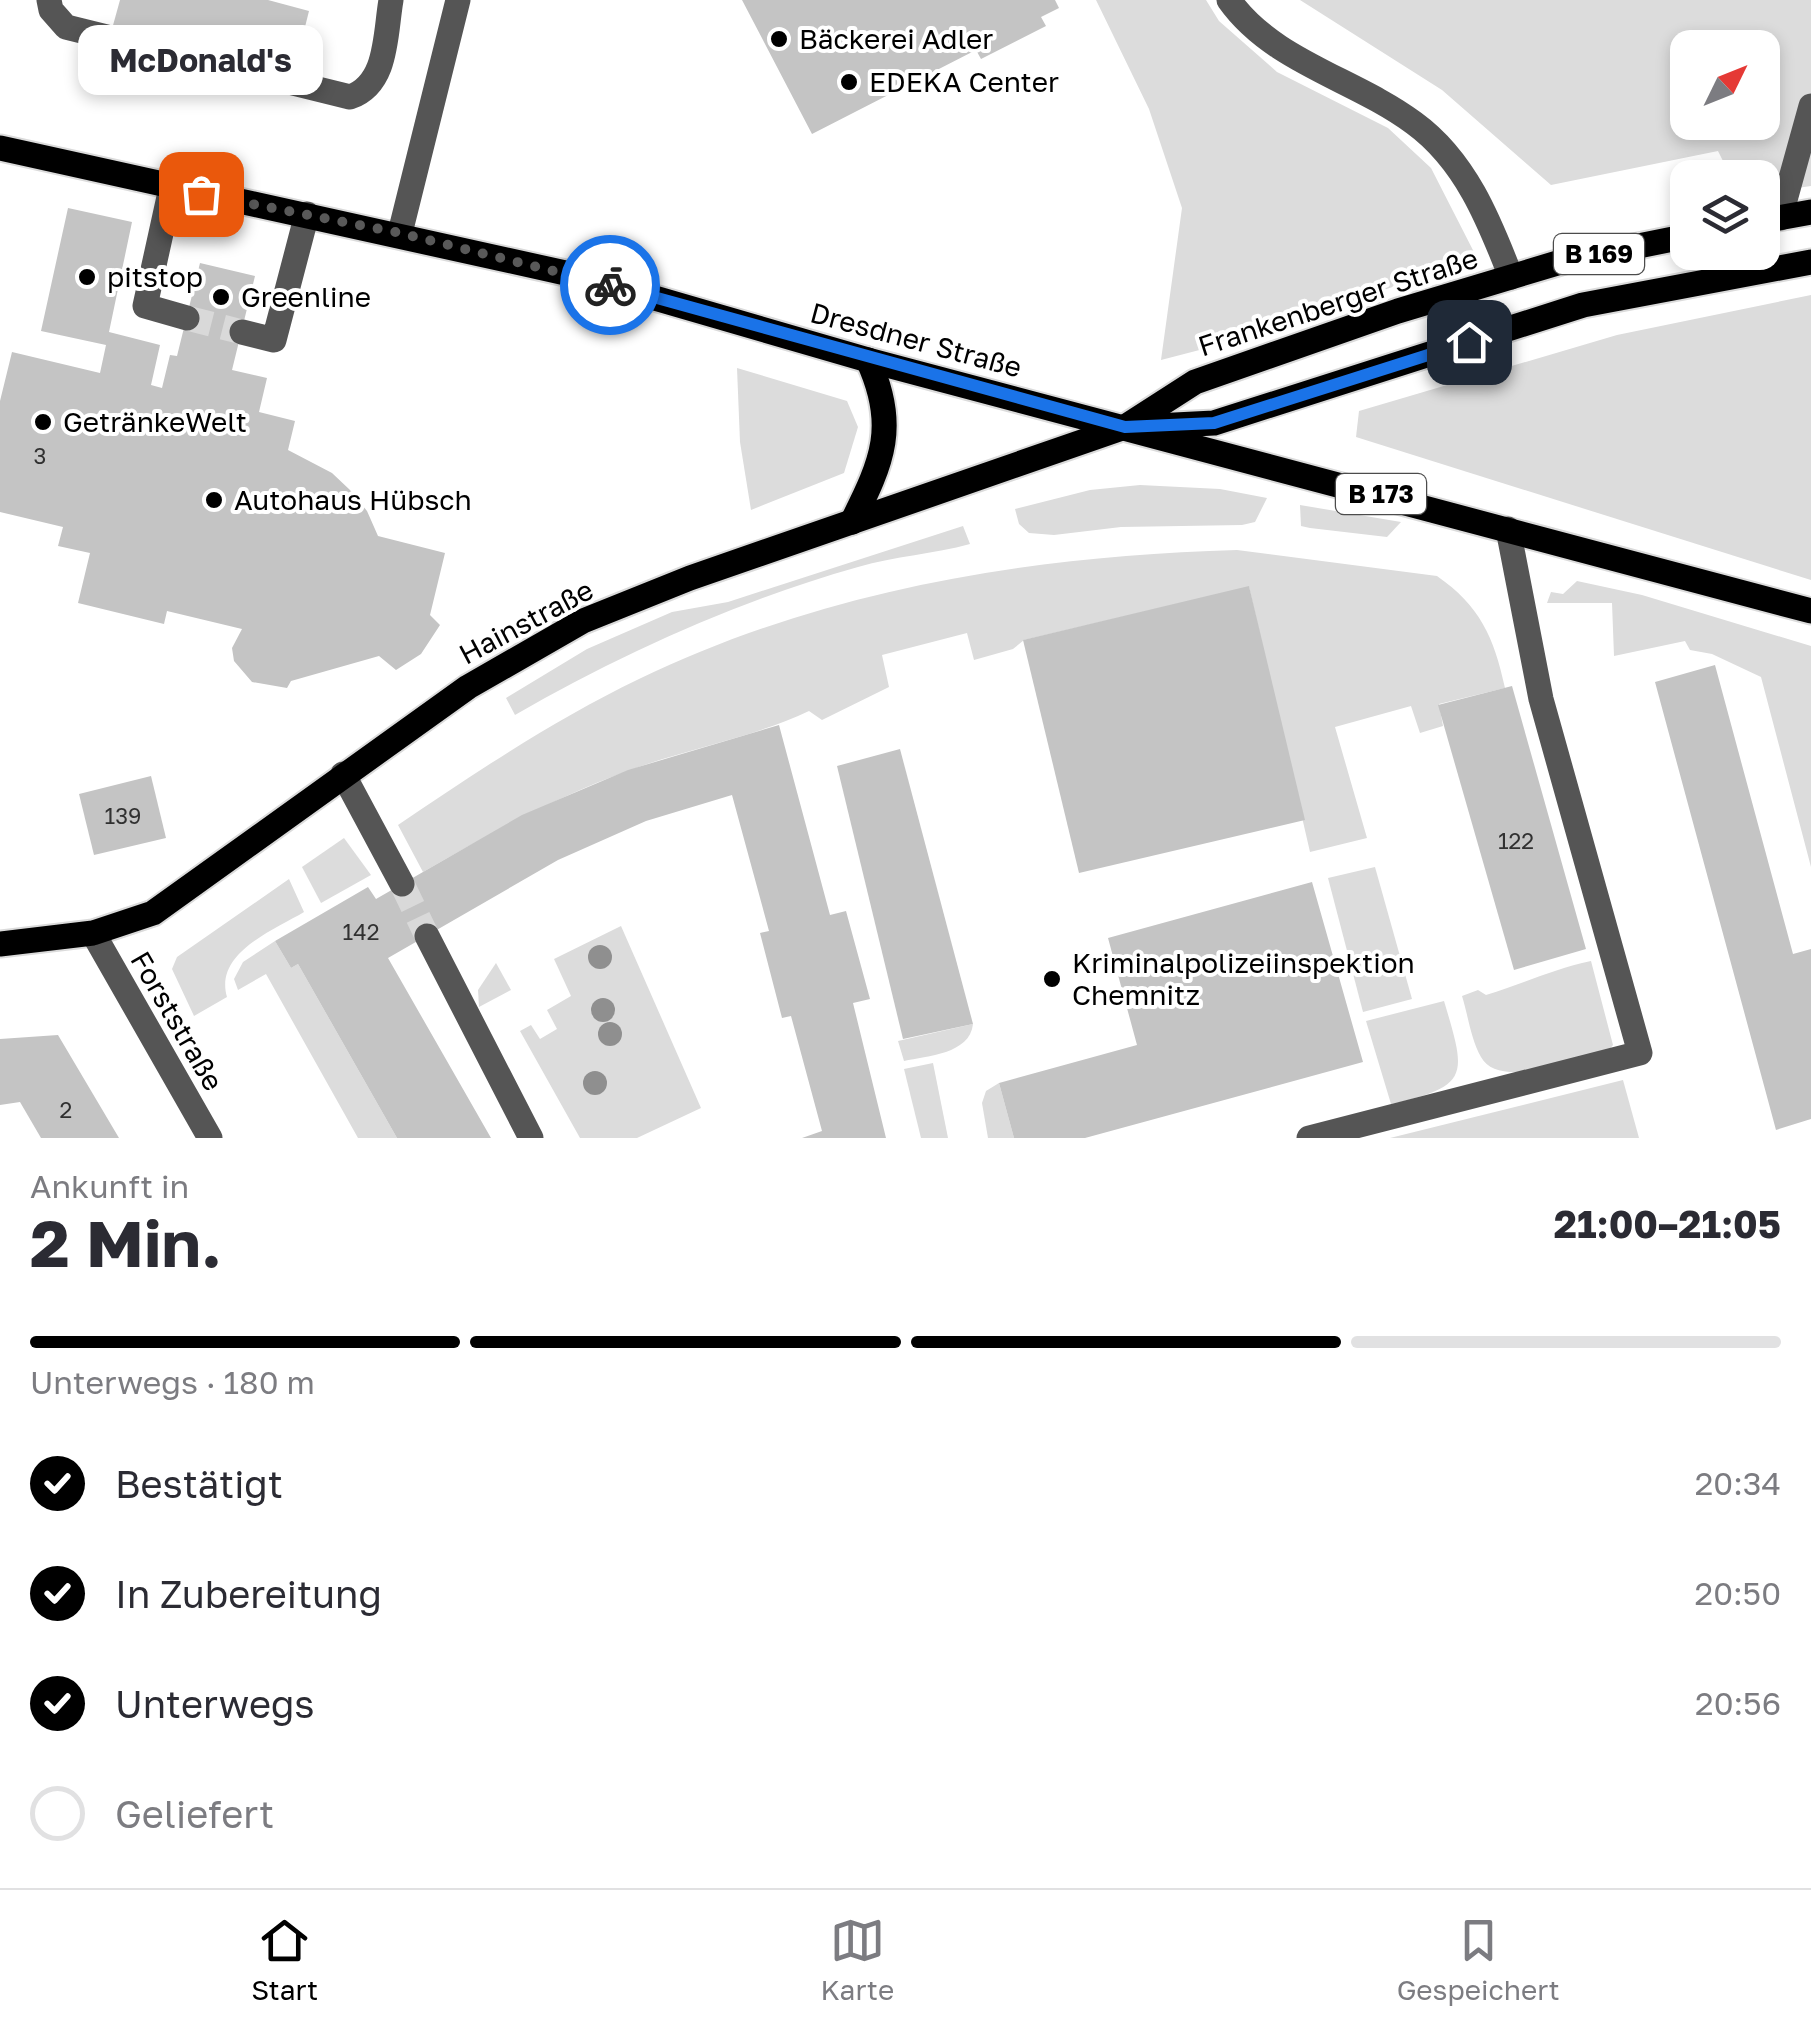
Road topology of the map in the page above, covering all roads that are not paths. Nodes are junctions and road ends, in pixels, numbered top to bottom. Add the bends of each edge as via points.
1 (48, 0) edge
2 (391, 0) edge
3 (458, 0) edge
4 (1229, 0) edge
5 (1811, 106) edge
6 (0, 148) edge
7 (171, 188) junction
8 (1780, 194) edge
9 (1811, 212) edge
10 (307, 214) junction
11 (1780, 218) edge
12 (400, 233) junction
13 (1670, 240) edge
14 (1811, 262) edge
15 (1511, 277) junction
16 (186, 318) tunnel mouth
17 (242, 332) tunnel mouth
18 (868, 360) junction
19 (1125, 427) junction
20 (852, 522) junction
21 (1508, 530) junction
22 (1811, 611) edge
23 (342, 774) junction
24 (402, 884) tunnel mouth
25 (92, 933) junction
26 (427, 936) tunnel mouth
27 (0, 944) edge
28 (210, 1138) edge
29 (531, 1138) edge
30 (1309, 1138) edge

1 - 2 street via 66,27 350,96 365,92 379,71
3 - 12 street
4 - 15 street via 1297,59 1416,124 1462,175
5 - 8 street
6 - 7 main road, Dresdner Straße / B 173
7 - 10 main road, Dresdner Straße / B 173
7 - 16 street via 145,306
9 - 11 main road
10 - 12 main road, Dresdner Straße / B 173
10 - 17 street via 274,340
12 - 18 main road, Dresdner Straße / B 173 via 579,276
13 - 15 main road, Frankenberger Straße / B 169
14 - 19 main road, B 169 via 1583,305 1214,423
15 - 19 main road, Frankenberger Straße / B 169 via 1195,382
18 - 19 main road, Dresdner Straße / B 173
18 - 20 main road via 883,393 884,446
19 - 20 main road, Hainstraße
19 - 21 main road, Dresdner Straße / B 173
20 - 23 main road, Hainstraße via 690,578 551,636
21 - 22 main road, Dresdner Straße / B 173
21 - 30 street via 1540,699 1640,1053
23 - 24 street
23 - 25 main road, Hainstraße via 174,901 134,922
25 - 27 main road, Hainstraße
25 - 28 street, Forststraße
26 - 29 street

